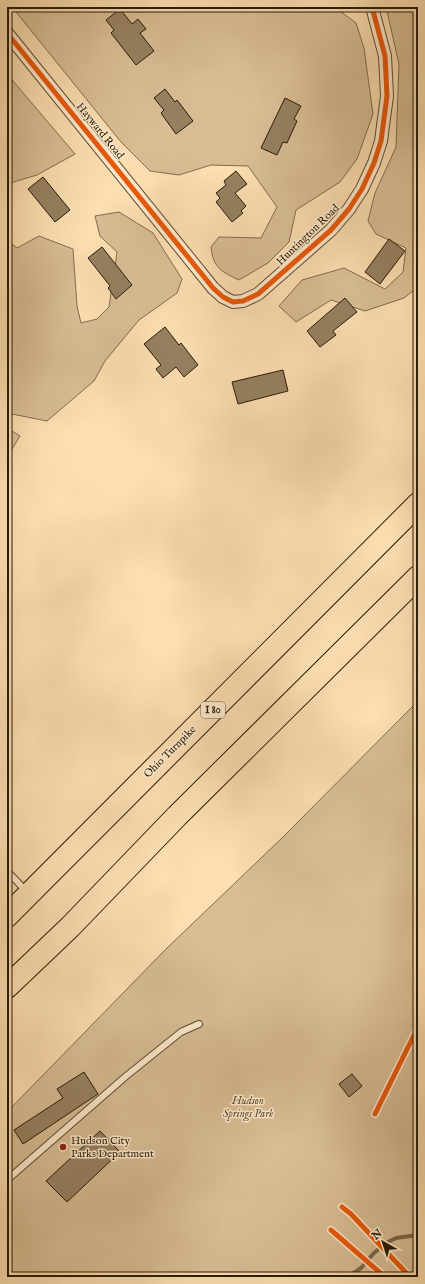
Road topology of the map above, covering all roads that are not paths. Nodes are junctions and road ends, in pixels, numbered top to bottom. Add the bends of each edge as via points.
1 (372, 7) edge
2 (7, 33) edge
3 (177, 242) joint
4 (418, 504) edge
5 (418, 577) edge
6 (7, 871) edge
7 (29, 894) junction
8 (7, 916) edge
9 (7, 987) edge
10 (199, 1024) dead end
11 (7, 1180) edge

1 - 3 street, Huntington Road via 385,56 387,96 381,141 374,163 349,209 331,230 258,294 233,302 213,288
2 - 3 street, Hayward Road
4 - 7 highway, Ohio Turnpike / I 80
5 - 9 highway via 177,816 70,927
6 - 7 lane
7 - 8 highway, Ohio Turnpike / I 80
10 - 11 lane via 181,1032 125,1077

